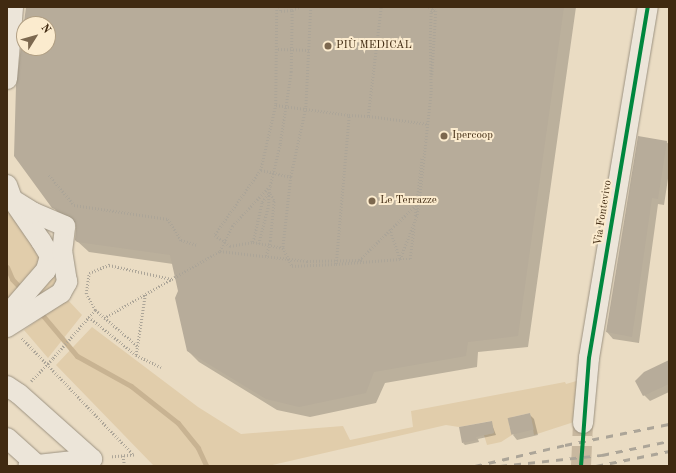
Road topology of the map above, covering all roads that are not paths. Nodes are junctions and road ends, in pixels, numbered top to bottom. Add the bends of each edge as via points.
1 (14, 7) edge
2 (648, 7) edge
3 (7, 79) edge
4 (9, 192) edge
5 (12, 321) edge
6 (7, 386) edge
7 (583, 423) tunnel mouth
8 (7, 438) edge
9 (32, 466) edge

1 - 3 street
2 - 7 street, Via Fontevivo via 590,358
4 - 5 street via 50,256 46,270
4 - 5 street via 34,213 65,226 62,252 67,282 61,293
6 - 9 street via 92,459
8 - 9 street

